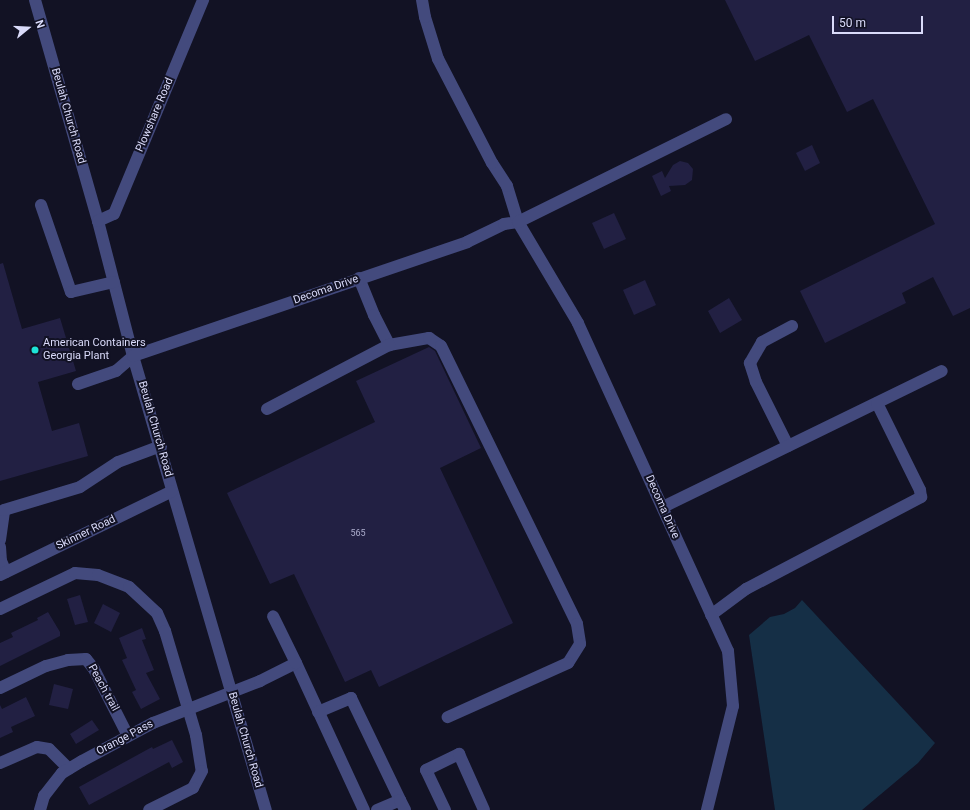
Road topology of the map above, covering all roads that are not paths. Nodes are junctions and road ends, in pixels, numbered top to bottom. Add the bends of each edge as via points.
1 (35, 0) edge
2 (203, 0) edge
3 (422, 0) edge
4 (726, 119) dead end
5 (41, 205) dead end
6 (98, 222) junction
7 (518, 222) junction
8 (359, 278) junction
9 (114, 282) junction
10 (792, 326) dead end
11 (389, 344) junction
12 (133, 356) junction
13 (942, 371) dead end
14 (78, 384) dead end
15 (877, 403) junction
16 (267, 409) dead end
17 (161, 446) junction
18 (788, 446) junction
19 (172, 491) junction
20 (663, 507) junction
21 (0, 540) edge
22 (0, 547) edge
23 (3, 573) edge
24 (0, 609) edge
25 (711, 615) junction
26 (273, 616) dead end
27 (296, 663) junction
28 (0, 688) edge
29 (231, 692) junction
30 (188, 709) junction
31 (318, 712) junction
32 (448, 718) dead end
33 (128, 736) junction
34 (0, 764) edge
35 (69, 769) junction
36 (402, 805) edge
37 (40, 810) edge
38 (149, 810) edge
39 (266, 810) edge
40 (364, 810) edge
41 (377, 810) edge
42 (445, 810) edge
43 (484, 810) edge
44 (707, 810) edge

1 - 6 street, Beulah Church Road
2 - 6 street, Plowshare Road via 114,214
3 - 7 street, Decoma Drive via 438,59 507,186
4 - 7 street
5 - 9 street via 71,292
6 - 9 street, Beulah Church Road
7 - 8 street, Decoma Drive via 504,224 467,242
7 - 20 street, Decoma Drive via 578,323
8 - 11 street
8 - 12 street, Decoma Drive
9 - 12 street, Beulah Church Road
10 - 18 street via 762,342 750,363 756,382
11 - 16 street
11 - 32 street via 429,338 441,346 577,624 580,644 568,663
12 - 14 street via 116,371
12 - 17 street, Beulah Church Road
13 - 15 street
15 - 18 street
15 - 25 street via 920,490 921,497 746,590
17 - 19 street, Beulah Church Road
17 - 21 street via 118,462 80,487 4,510
18 - 20 street
19 - 23 street, Skinner Road
19 - 29 street, Beulah Church Road
20 - 25 street, Decoma Drive
22 - 23 street
24 - 30 street via 75,573 98,576 129,587 157,613 165,631
25 - 44 street, Decoma Drive via 728,651 733,706
26 - 27 street
27 - 29 street, Orange Pass
27 - 31 street
28 - 33 street, Peach trail via 46,666 68,660 86,659 94,669
29 - 30 street, Orange Pass
29 - 39 street, Beulah Church Road
30 - 33 street, Orange Pass
30 - 38 street via 202,771 193,788
31 - 36 street via 351,698
31 - 40 street
33 - 35 street, Orange Pass
34 - 35 street via 37,747 49,749
35 - 37 street, Orange Pass via 44,796
36 - 41 street
42 - 43 street via 426,770 459,754

